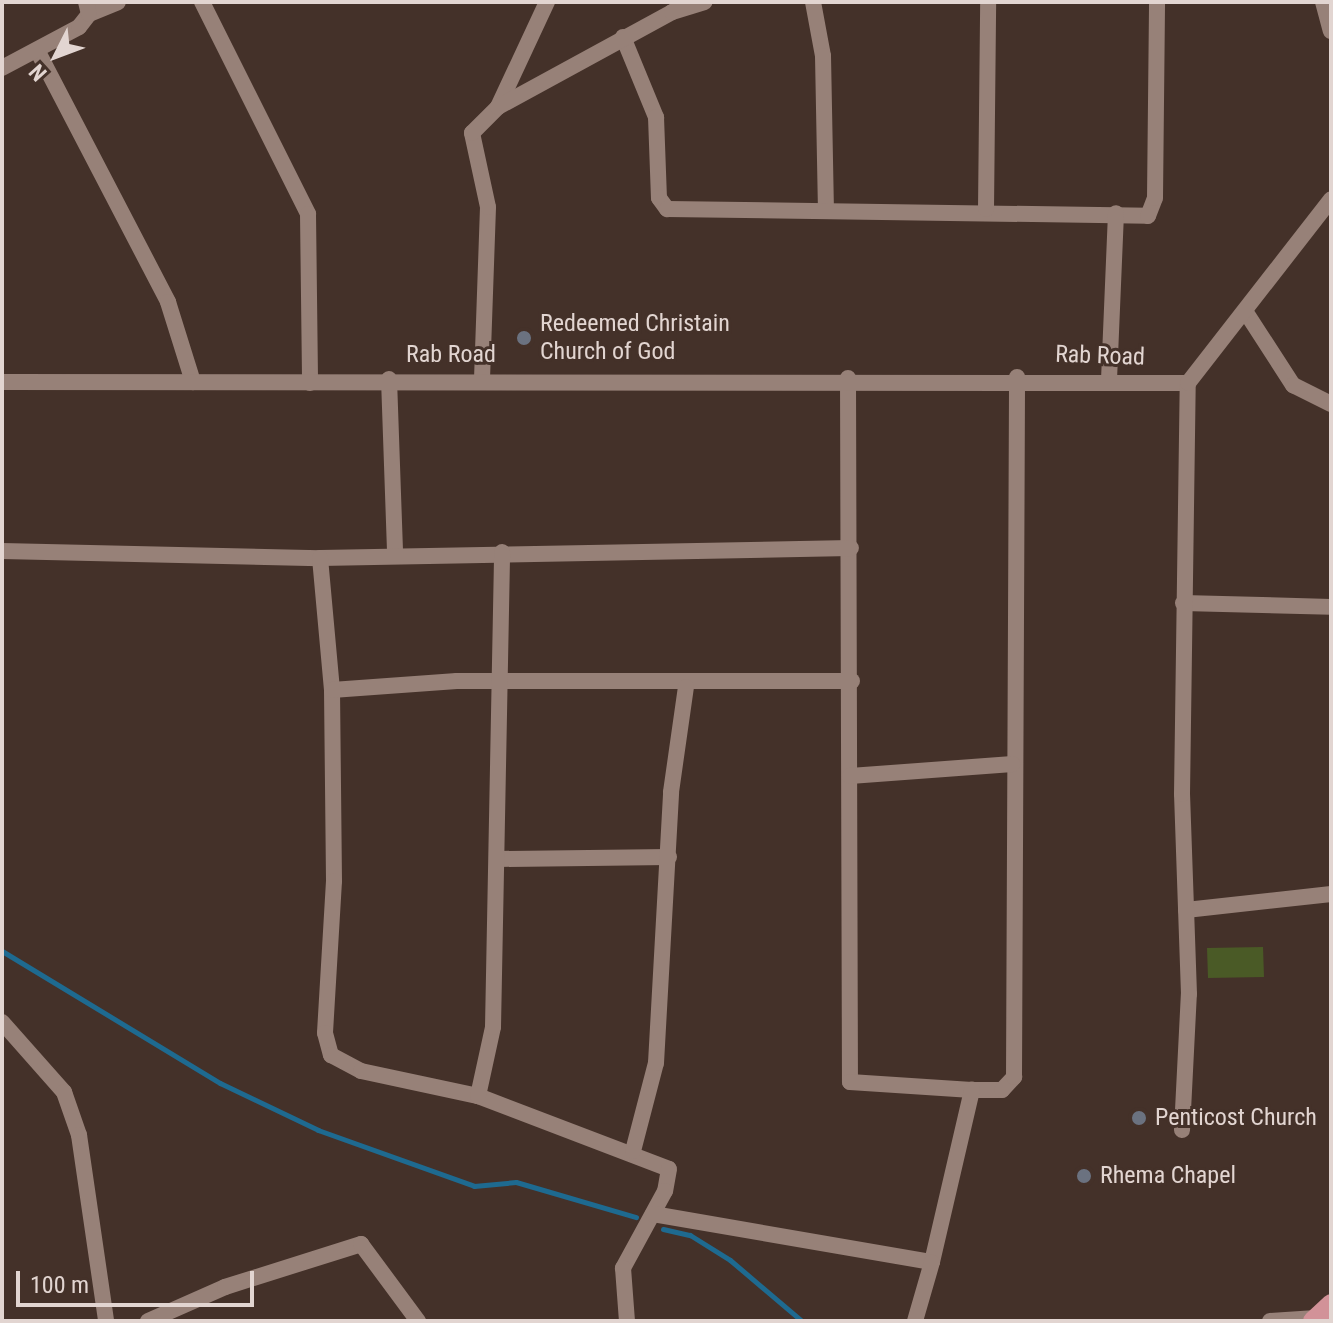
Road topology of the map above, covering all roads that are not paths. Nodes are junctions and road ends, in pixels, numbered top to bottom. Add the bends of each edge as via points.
1 (118, 2) edge
2 (202, 2) edge
3 (547, 2) edge
4 (704, 2) edge
5 (813, 2) edge
6 (988, 2) edge
7 (1157, 2) edge
8 (1323, 2) edge
9 (87, 8) edge
10 (1331, 31) edge
11 (623, 37) junction
12 (37, 50) junction
13 (2, 68) edge
14 (498, 107) junction
15 (1329, 208) edge
16 (826, 209) junction
17 (986, 209) junction
18 (1116, 213) junction
19 (1247, 314) junction
20 (1017, 377) junction
21 (848, 378) junction
22 (389, 379) junction
23 (482, 379) junction
24 (1109, 380) junction
25 (2, 382) edge
26 (193, 382) junction
27 (310, 383) junction
28 (1188, 383) junction
29 (1331, 404) edge
30 (851, 548) junction
31 (2, 551) edge
32 (502, 552) junction
33 (395, 554) junction
34 (320, 558) junction
35 (1183, 603) junction
36 (1331, 607) edge
37 (500, 681) junction
38 (852, 681) junction
39 (686, 687) junction
40 (332, 690) junction
41 (1013, 764) junction
42 (850, 776) junction
43 (669, 857) junction
44 (499, 859) junction
45 (1331, 894) edge
46 (1186, 910) junction
47 (2, 1022) edge
48 (972, 1090) junction
49 (478, 1096) junction
50 (1182, 1130) dead end
51 (633, 1151) junction
52 (653, 1214) junction
53 (932, 1262) junction
54 (1331, 1304) edge
55 (624, 1320) edge
56 (1314, 1320) edge
57 (106, 1321) edge
58 (148, 1321) edge
59 (418, 1321) edge
60 (915, 1321) edge
61 (1270, 1321) edge

1 - 9 street
2 - 27 street via 308,214
3 - 14 street
4 - 11 street
5 - 16 street via 823,56
6 - 17 street
7 - 18 street via 1153,209 1148,216
8 - 10 street
9 - 12 street
11 - 14 street
11 - 16 street via 656,117 659,198 667,209
12 - 13 street
12 - 26 street via 168,302
14 - 23 street via 472,133 488,207
15 - 19 street
16 - 17 street
17 - 18 street
18 - 24 street
19 - 28 street
19 - 29 street via 1293,385
20 - 21 street, Rab Road
20 - 24 street, Rab Road
20 - 41 street
21 - 23 street, Rab Road
21 - 30 street
22 - 23 street, Rab Road
22 - 27 street, Rab Road
22 - 33 street
24 - 28 street, Rab Road
25 - 26 street, Rab Road
26 - 27 street, Rab Road
28 - 35 street
30 - 32 street
30 - 38 street
31 - 34 street
32 - 33 street
32 - 37 street
33 - 34 street
34 - 40 street
35 - 36 street
35 - 46 street
37 - 39 street
37 - 40 street
37 - 44 street
38 - 39 street
38 - 42 street
39 - 43 street
40 - 49 street via 334,881 325,1033 331,1055 361,1071
41 - 42 street
41 - 48 street via 1014,1077 1002,1090
42 - 48 street via 850,1082
43 - 44 street
43 - 51 street via 656,1063
44 - 49 street via 493,1027
45 - 46 street
46 - 50 street
47 - 57 street via 64,1092 79,1135
48 - 53 street
49 - 51 street
51 - 52 street via 669,1169
52 - 53 street
52 - 55 street via 623,1268
53 - 60 street
54 - 56 main road
56 - 61 street
58 - 59 street via 225,1287 361,1244

